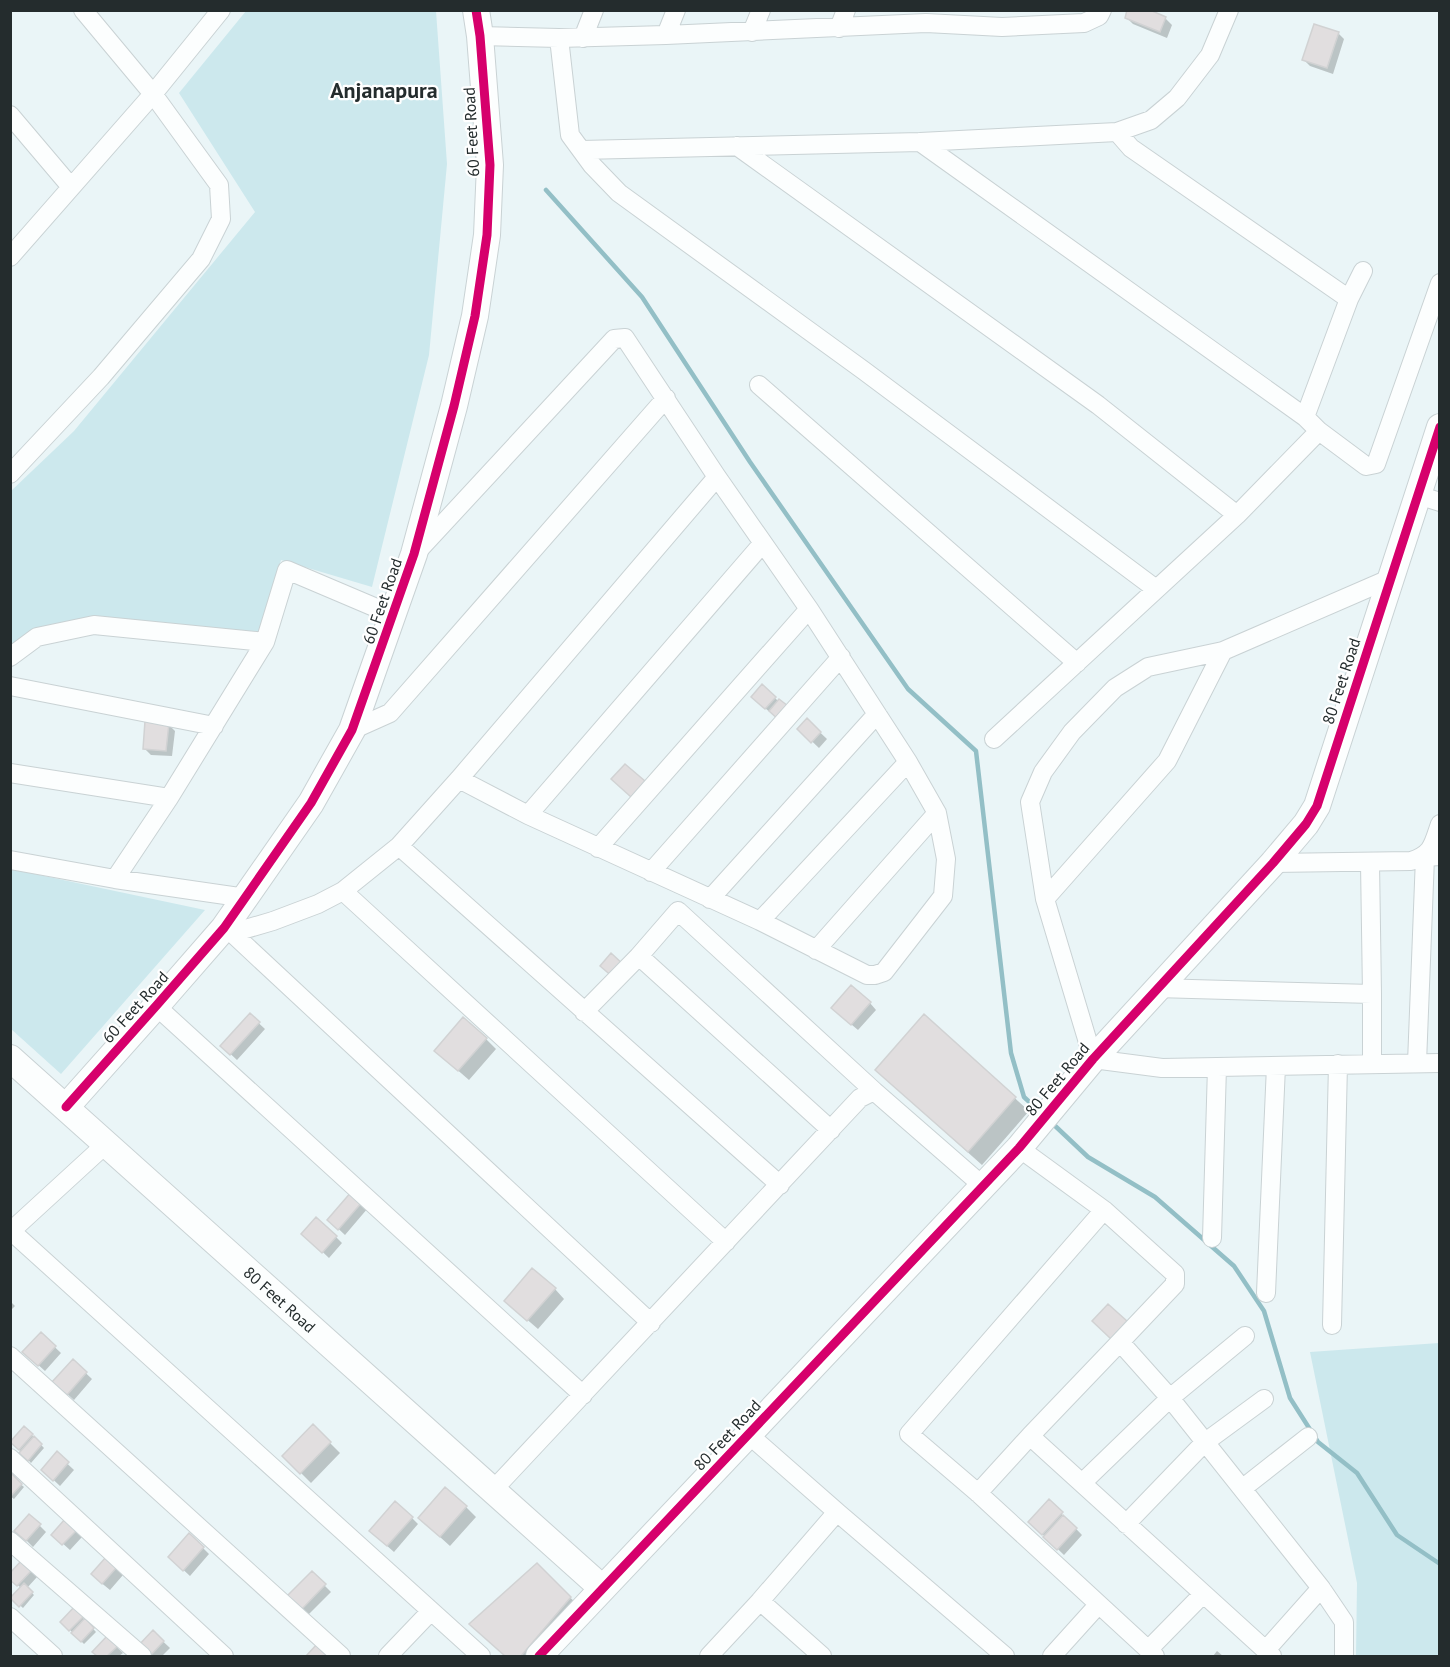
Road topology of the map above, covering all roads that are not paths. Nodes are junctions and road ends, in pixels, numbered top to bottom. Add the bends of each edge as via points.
1 (83, 10) edge
2 (221, 10) edge
3 (476, 10) edge
4 (594, 10) edge
5 (676, 10) edge
6 (761, 10) edge
7 (846, 10) edge
8 (1102, 10) edge
9 (1229, 10) edge
10 (928, 17) edge
11 (1005, 19) edge
12 (839, 28) junction
13 (752, 32) junction
14 (666, 35) junction
15 (480, 36) junction
16 (559, 38) junction
17 (583, 38) junction
18 (153, 94) junction
19 (10, 115) edge
20 (1117, 132) junction
21 (920, 142) junction
22 (737, 146) junction
23 (581, 150) junction
24 (71, 187) junction
25 (11, 253) edge
26 (1363, 271) dead end
27 (1440, 283) edge
28 (1349, 299) junction
29 (759, 386) dead end
30 (666, 398) junction
31 (1305, 417) junction
32 (1440, 427) edge
33 (1319, 431) junction
34 (10, 474) edge
35 (717, 477) junction
36 (1429, 499) edge
37 (1237, 515) junction
38 (763, 543) junction
39 (414, 554) junction
40 (1389, 579) junction
41 (1156, 589) junction
42 (809, 609) junction
43 (393, 615) junction
44 (265, 642) junction
45 (1223, 651) junction
46 (10, 657) edge
47 (841, 657) junction
48 (1077, 663) junction
49 (10, 686) edge
50 (877, 714) junction
51 (214, 726) junction
52 (352, 730) junction
53 (994, 739) dead end
54 (908, 762) junction
55 (10, 773) edge
56 (459, 779) junction
57 (169, 798) junction
58 (937, 813) junction
59 (528, 815) junction
60 (1440, 824) edge
61 (399, 846) junction
62 (598, 848) junction
63 (1432, 856) edge
64 (10, 860) edge
65 (1273, 863) junction
66 (1370, 863) junction
67 (651, 872) junction
68 (115, 879) junction
69 (343, 891) junction
70 (246, 898) junction
71 (710, 899) junction
72 (1045, 899) junction
73 (760, 921) junction
74 (228, 930) junction
75 (816, 950) junction
76 (639, 956) junction
77 (1156, 988) junction
78 (1372, 994) junction
79 (156, 1006) junction
80 (584, 1012) junction
81 (10, 1058) edge
82 (1093, 1059) junction
83 (1417, 1063) junction
84 (1440, 1063) edge
85 (1372, 1064) junction
86 (1338, 1065) junction
87 (1276, 1066) junction
88 (1217, 1067) junction
89 (874, 1091) junction
90 (66, 1107) junction
91 (831, 1130) junction
92 (106, 1144) junction
93 (1018, 1148) junction
94 (780, 1185) junction
95 (983, 1186) junction
96 (1104, 1210) junction
97 (11, 1231) edge
98 (1212, 1238) dead end
99 (726, 1242) junction
100 (1266, 1293) dead end
101 (651, 1323) junction
102 (1332, 1325) dead end
103 (1245, 1336) dead end
104 (1120, 1342) junction
105 (10, 1356) edge
106 (582, 1395) junction
107 (1170, 1398) junction
108 (1264, 1399) dead end
109 (748, 1434) junction
110 (1030, 1436) junction
111 (1308, 1437) dead end
112 (1204, 1443) junction
113 (10, 1458) edge
114 (1082, 1483) junction
115 (1243, 1488) junction
116 (494, 1490) junction
117 (978, 1493) junction
118 (837, 1512) junction
119 (1126, 1524) junction
120 (10, 1541) edge
121 (602, 1588) junction
122 (1321, 1588) junction
123 (1203, 1594) junction
124 (760, 1601) junction
125 (1098, 1605) junction
126 (431, 1611) junction
127 (10, 1617) edge
128 (1152, 1653) edge
129 (1268, 1654) edge
130 (816, 1655) edge
131 (53, 1656) edge
132 (142, 1656) edge
133 (224, 1656) edge
134 (341, 1656) edge
135 (388, 1656) edge
136 (481, 1656) edge
137 (540, 1656) edge
138 (709, 1656) edge
139 (1005, 1656) edge
140 (1052, 1656) edge
141 (1344, 1656) edge

1 - 18 street
2 - 18 street
3 - 15 street, 60 Feet Road
4 - 17 street
5 - 14 street
6 - 13 street
7 - 12 street
8 - 11 street via 1099,16 1084,23
9 - 20 street via 1210,55 1177,98 1151,120
10 - 11 street
10 - 12 street
12 - 13 street
13 - 14 street
14 - 17 street
15 - 16 street
15 - 39 street, 60 Feet Road via 490,165 487,235 454,406
16 - 17 street
16 - 23 street via 570,135
18 - 24 street
18 - 34 street via 219,185 221,219 201,259 101,377
19 - 24 street
20 - 21 street
20 - 28 street via 1131,148
21 - 22 street
21 - 31 street
22 - 23 street
22 - 37 street via 1098,405
23 - 41 street via 619,193
24 - 25 street
26 - 28 street
27 - 33 street via 1376,464 1366,465
28 - 31 street
29 - 48 street
30 - 35 street
30 - 39 street via 625,338 614,339
30 - 52 street via 390,713
31 - 33 street
32 - 36 street, 80 Feet Road
33 - 37 street
35 - 38 street
35 - 56 street
36 - 40 street, 80 Feet Road
37 - 41 street
38 - 42 street
38 - 59 street
39 - 43 street, 60 Feet Road
40 - 45 street
40 - 65 street, 80 Feet Road via 1317,806
41 - 48 street
42 - 47 street
42 - 62 street
43 - 44 street via 287,570
43 - 52 street, 60 Feet Road
44 - 46 street via 94,625 37,637
44 - 51 street
45 - 72 street via 1167,761
45 - 72 street via 1149,668 1115,688 1072,732 1043,772 1029,802
47 - 50 street
47 - 67 street
48 - 53 street
49 - 51 street
50 - 54 street
50 - 71 street
51 - 57 street
52 - 70 street, 60 Feet Road via 310,803
54 - 58 street
54 - 73 street
55 - 57 street
56 - 59 street
56 - 61 street
57 - 68 street
58 - 75 street
58 - 75 street via 946,860 943,896 884,972 867,975
59 - 62 street
60 - 63 street
61 - 69 street
61 - 80 street
62 - 67 street
63 - 66 street
63 - 83 street
64 - 68 street
65 - 66 street
65 - 77 street, 80 Feet Road
66 - 78 street
67 - 71 street
68 - 70 street
69 - 74 street via 300,911
69 - 99 street
70 - 74 street, 60 Feet Road
71 - 73 street
72 - 82 street
73 - 75 street
74 - 79 street, 60 Feet Road
74 - 101 street
76 - 80 street
76 - 89 street via 678,911
76 - 91 street
77 - 78 street
77 - 82 street, 80 Feet Road
78 - 85 street
79 - 90 street, 60 Feet Road
79 - 106 street
80 - 94 street
81 - 90 street, 80 Feet Road
82 - 88 street via 1162,1068
82 - 93 street, 80 Feet Road
83 - 84 street
83 - 85 street
85 - 86 street
86 - 87 street
86 - 102 street
87 - 88 street
87 - 100 street
88 - 98 street
89 - 91 street via 860,1098
89 - 95 street
90 - 92 street, 80 Feet Road
91 - 94 street
92 - 97 street
92 - 116 street, 80 Feet Road
93 - 95 street, 80 Feet Road
93 - 96 street
94 - 99 street
95 - 109 street, 80 Feet Road
96 - 104 street via 1175,1274 1175,1284
96 - 117 street via 909,1434
97 - 126 street
99 - 101 street
101 - 106 street
103 - 107 street
104 - 107 street
104 - 110 street
105 - 134 street
106 - 116 street
107 - 112 street
107 - 114 street
108 - 112 street
109 - 118 street
109 - 121 street, 80 Feet Road
110 - 114 street
110 - 117 street
111 - 115 street
112 - 115 street
112 - 119 street
113 - 133 street
114 - 119 street
115 - 122 street
116 - 121 street, 80 Feet Road
117 - 125 street
118 - 124 street
118 - 139 street
119 - 123 street
120 - 132 street
121 - 137 street, 80 Feet Road
122 - 129 street
122 - 141 street via 1344,1622
123 - 128 street
123 - 129 street
124 - 130 street
124 - 138 street
125 - 128 street
125 - 140 street
126 - 135 street
126 - 136 street
127 - 131 street

